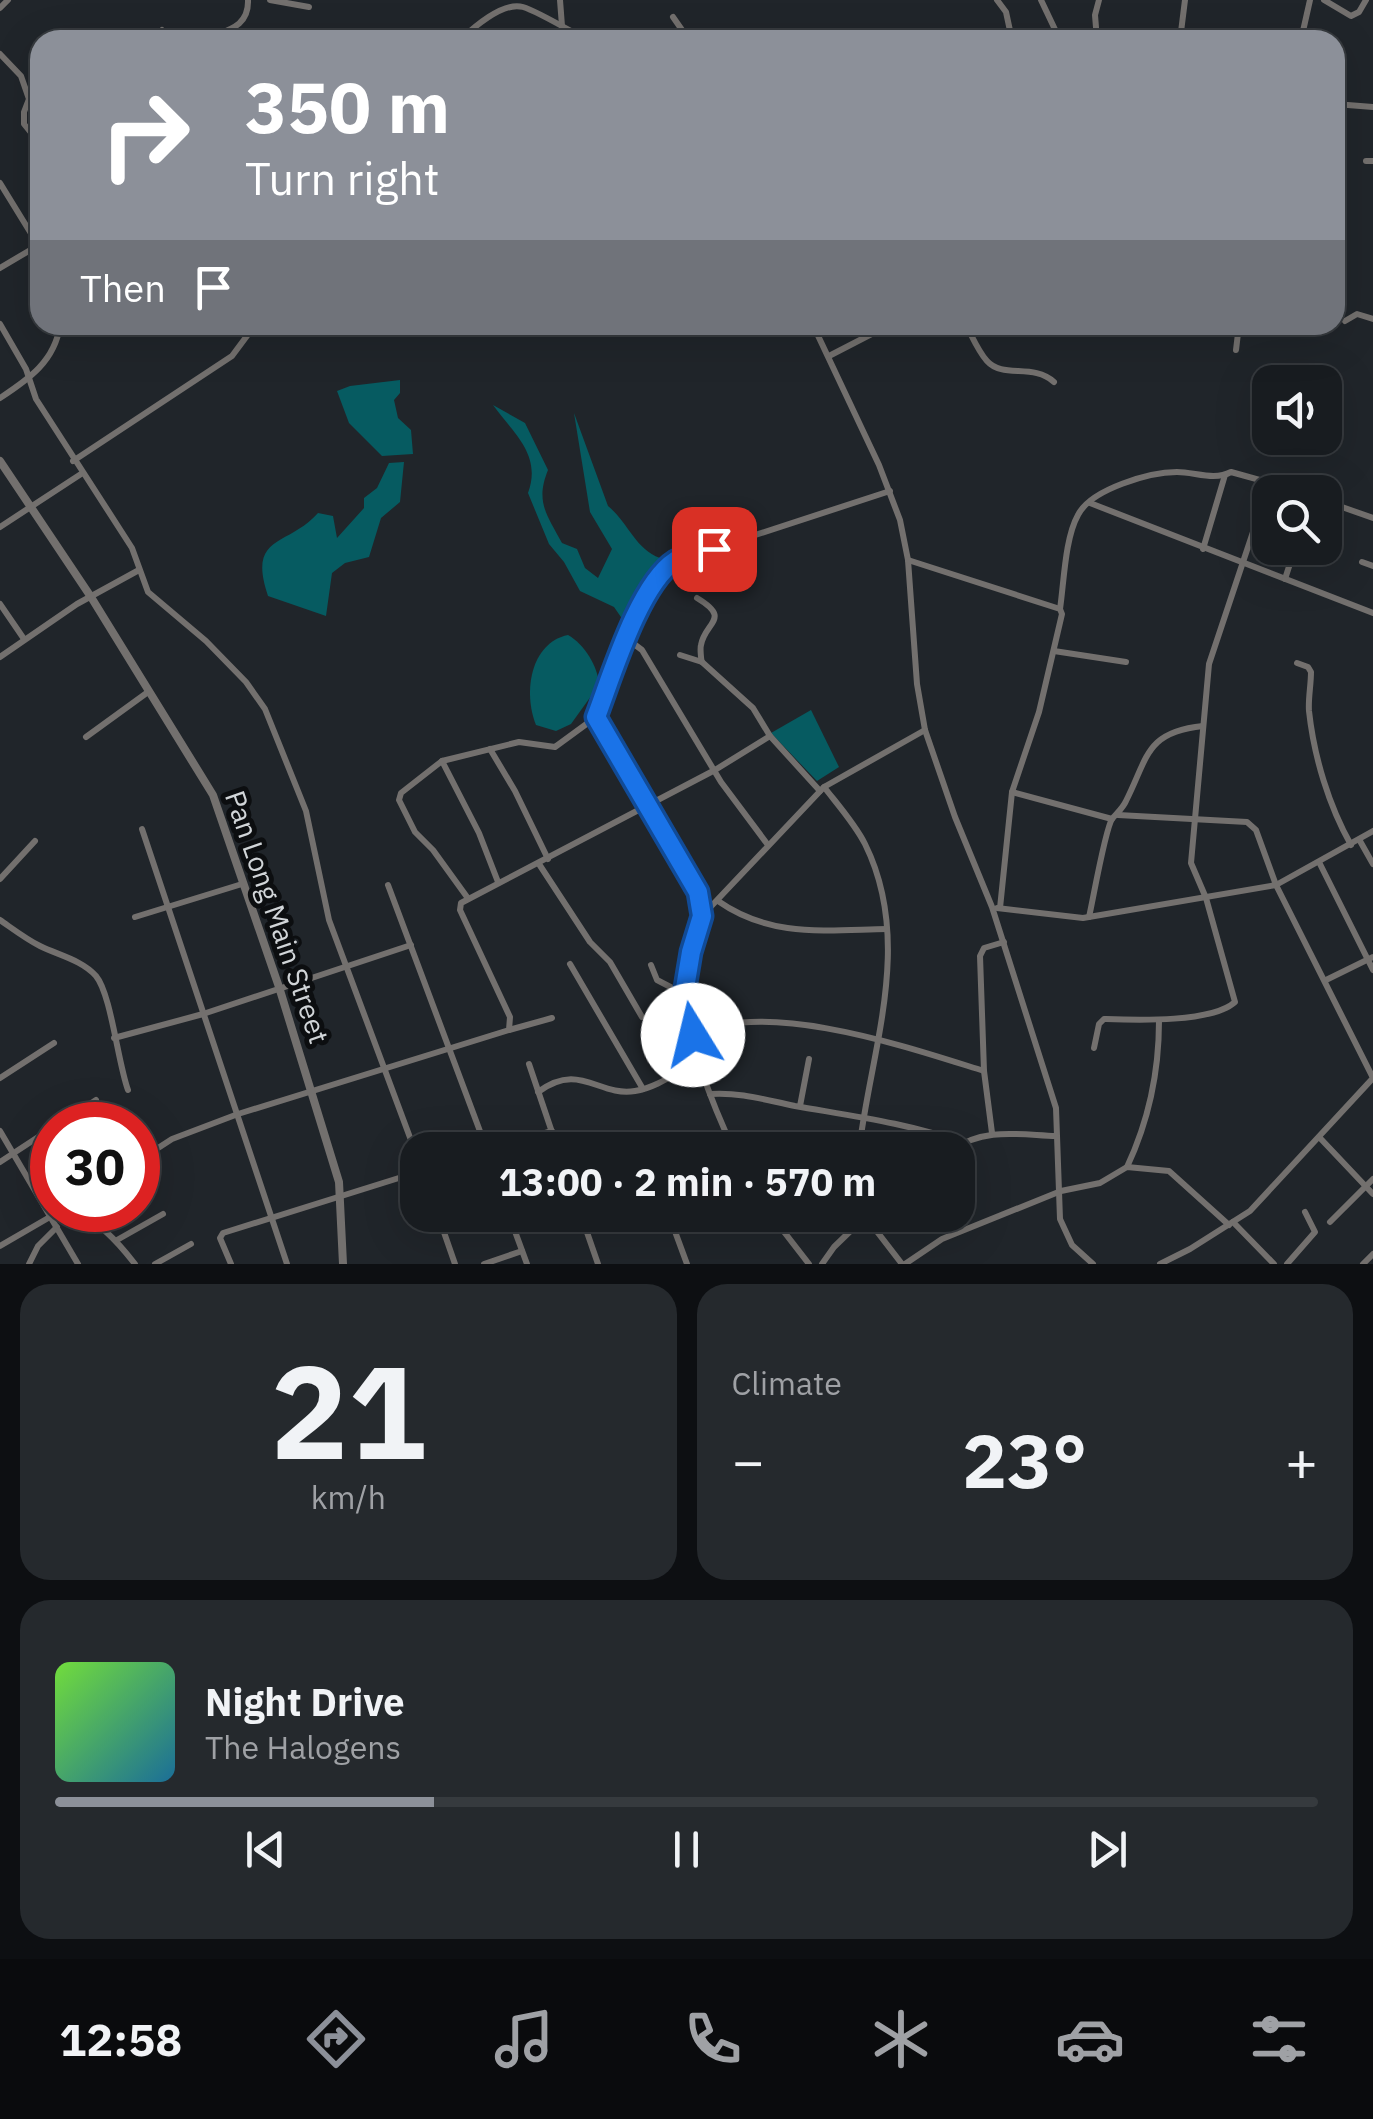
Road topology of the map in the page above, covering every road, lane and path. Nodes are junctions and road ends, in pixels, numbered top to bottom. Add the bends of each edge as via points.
1 (8, 0) edge
2 (248, 0) edge
3 (270, 0) edge
4 (560, 0) edge
5 (997, 0) edge
6 (1041, 0) edge
7 (1099, 0) edge
8 (1185, 0) edge
9 (1310, 0) edge
10 (1324, 0) edge
11 (1366, 0) edge
12 (309, 7) dead end
13 (0, 8) edge
14 (673, 17) dead end
15 (562, 28) junction
16 (230, 30) edge
17 (470, 30) edge
18 (566, 30) edge
19 (682, 30) edge
20 (1010, 30) edge
21 (1055, 30) edge
22 (1096, 30) edge
23 (1181, 30) edge
24 (1303, 30) edge
25 (0, 54) edge
26 (1345, 105) edge
27 (1373, 107) edge
28 (30, 132) edge
29 (0, 183) edge
30 (30, 232) edge
31 (30, 250) edge
32 (0, 268) edge
33 (1373, 319) edge
34 (1345, 322) dead end
35 (0, 324) edge
36 (58, 335) edge
37 (246, 335) edge
38 (818, 335) edge
39 (870, 335) edge
40 (972, 335) edge
41 (1238, 335) edge
42 (1236, 350) dead end
43 (829, 356) junction
44 (28, 380) junction
45 (1054, 382) dead end
46 (0, 398) edge
47 (0, 461) edge
48 (73, 462) junction
49 (81, 474) junction
50 (1224, 476) junction
51 (1252, 477) edge
52 (890, 491) junction
53 (1089, 503) junction
54 (1342, 507) edge
55 (30, 509) junction
56 (1373, 518) edge
57 (0, 527) edge
58 (1252, 535) edge
59 (1202, 549) junction
60 (908, 560) junction
61 (1362, 562) dead end
62 (1242, 565) junction
63 (1289, 565) edge
64 (1373, 566) edge
65 (140, 570) junction
66 (1285, 579) junction
67 (91, 597) junction
68 (697, 598) dead end
69 (0, 604) edge
70 (1060, 608) junction
71 (1373, 613) edge
72 (626, 638) junction
73 (24, 639) junction
74 (1054, 652) junction
75 (680, 656) dead end
76 (0, 657) edge
77 (702, 662) junction
78 (1126, 662) dead end
79 (1297, 663) dead end
80 (148, 692) junction
81 (596, 717) junction
82 (1203, 726) junction
83 (925, 730) junction
84 (770, 736) junction
85 (86, 737) dead end
86 (490, 749) junction
87 (442, 761) junction
88 (715, 770) junction
89 (822, 789) junction
90 (1012, 792) junction
91 (646, 804) junction
92 (1115, 817) junction
93 (1194, 820) junction
94 (142, 829) dead end
95 (1373, 831) edge
96 (35, 841) dead end
97 (1360, 841) junction
98 (768, 845) junction
99 (1351, 846) junction
100 (548, 859) junction
101 (1319, 862) junction
102 (539, 864) junction
103 (1373, 864) edge
104 (0, 880) edge
105 (498, 882) junction
106 (242, 884) junction
107 (388, 885) dead end
108 (1276, 885) junction
109 (467, 897) junction
110 (1206, 898) junction
111 (718, 901) junction
112 (168, 907) junction
113 (996, 908) junction
114 (702, 916) junction
115 (136, 917) dead end
116 (1089, 917) junction
117 (0, 920) edge
118 (888, 930) junction
119 (1004, 942) junction
120 (411, 944) junction
121 (1370, 958) edge
122 (570, 964) dead end
123 (651, 964) dead end
124 (347, 966) junction
125 (1373, 970) edge
126 (1326, 980) junction
127 (279, 987) junction
128 (684, 994) junction
129 (204, 1014) junction
130 (642, 1017) dead end
131 (552, 1018) dead end
132 (1159, 1020) junction
133 (509, 1030) junction
134 (693, 1035) junction
135 (114, 1038) junction
136 (880, 1038) junction
137 (54, 1043) dead end
138 (1094, 1048) dead end
139 (452, 1050) junction
140 (809, 1059) dead end
141 (698, 1061) junction
142 (528, 1064) dead end
143 (384, 1069) junction
144 (984, 1071) junction
145 (0, 1078) edge
146 (1372, 1081) edge
147 (643, 1088) junction
148 (128, 1090) dead end
149 (312, 1091) junction
150 (538, 1092) junction
151 (710, 1094) junction
152 (96, 1100) dead end
153 (93, 1102) edge
154 (800, 1106) junction
155 (238, 1114) junction
156 (863, 1116) junction
157 (0, 1131) edge
158 (552, 1131) joint
159 (408, 1132) edge
160 (481, 1132) edge
161 (549, 1132) edge
162 (726, 1132) edge
163 (861, 1132) edge
164 (922, 1132) edge
165 (992, 1133) junction
166 (1056, 1136) junction
167 (1320, 1138) junction
168 (975, 1139) edge
169 (30, 1143) edge
170 (160, 1147) edge
171 (13, 1154) junction
172 (0, 1162) edge
173 (1127, 1168) junction
174 (400, 1178) edge
175 (1373, 1179) edge
176 (30, 1184) edge
177 (1366, 1186) junction
178 (1061, 1191) junction
179 (1373, 1194) edge
180 (342, 1197) junction
181 (1306, 1212) dead end
182 (163, 1214) dead end
183 (271, 1218) junction
184 (1330, 1222) dead end
185 (1231, 1223) junction
186 (30, 1229) edge
187 (52, 1232) edge
188 (58, 1232) edge
189 (107, 1232) edge
190 (444, 1232) edge
191 (516, 1232) edge
192 (587, 1232) edge
193 (675, 1232) edge
194 (784, 1232) edge
195 (849, 1232) edge
196 (879, 1232) edge
197 (117, 1240) junction
198 (191, 1244) dead end
199 (0, 1246) edge
200 (522, 1251) junction
201 (1373, 1254) edge
202 (29, 1264) edge
203 (78, 1264) edge
204 (136, 1264) edge
205 (154, 1264) edge
206 (231, 1264) edge
207 (287, 1264) edge
208 (343, 1264) edge
209 (455, 1264) edge
210 (484, 1264) edge
211 (526, 1264) edge
212 (598, 1264) edge
213 (687, 1264) edge
214 (809, 1264) edge
215 (822, 1264) edge
216 (904, 1264) edge
217 (1092, 1264) edge
218 (1160, 1264) edge
219 (1274, 1264) edge
220 (1287, 1264) edge
221 (1363, 1264) edge

1 - 13 street
2 - 16 street via 244,22
3 - 12 street
4 - 15 street
5 - 20 street
6 - 21 street
7 - 22 street
8 - 23 street
9 - 24 street
10 - 11 street via 1351,16
14 - 19 street
15 - 17 street via 515,7
15 - 18 street
25 - 28 street via 21,76
26 - 27 street
29 - 30 street
31 - 32 street
33 - 34 street via 1358,314
35 - 44 street
36 - 44 street via 54,352
37 - 48 street via 232,356
38 - 43 street
39 - 43 street
40 - 45 street via 988,363 1038,370
41 - 42 street
43 - 52 street
44 - 46 street
44 - 48 street
47 - 55 street, Pan Long Main Street
48 - 49 street
49 - 55 street
49 - 65 street
50 - 51 street
50 - 53 street via 1138,476
50 - 59 street
52 - 60 street
52 - 72 street via 676,561 660,576
53 - 59 street
53 - 70 street via 1078,514
54 - 56 street
55 - 57 street
55 - 67 street, Pan Long Main Street
58 - 62 street
59 - 62 street
60 - 70 street
60 - 83 street
61 - 64 street
62 - 66 street
62 - 82 street via 1209,664
63 - 66 street
65 - 67 street
65 - 124 street via 156,601 206,640 265,708 306,811 329,920
66 - 71 street
67 - 73 street
67 - 80 street, Pan Long Main Street
68 - 77 street via 715,615 700,646
69 - 73 street
70 - 74 street
72 - 81 street
72 - 88 street via 642,650
73 - 76 street
74 - 78 street
74 - 90 street
75 - 77 street
77 - 84 street via 753,708
79 - 99 street via 1311,672 1309,710 1323,775
80 - 85 street
80 - 106 street, Pan Long Main Street via 213,795
81 - 86 street via 555,747 519,742
81 - 91 street
82 - 92 street via 1180,729 1150,749
82 - 93 street
83 - 89 street
83 - 113 street
84 - 88 street
84 - 89 street
86 - 87 street
86 - 100 street
87 - 105 street
87 - 109 street via 399,800 415,832
88 - 91 street
88 - 98 street
89 - 98 street
89 - 118 street via 864,842
90 - 92 street
90 - 113 street
91 - 100 street
91 - 114 street via 698,892
92 - 93 street
92 - 116 street
93 - 108 street via 1247,822
93 - 110 street via 1190,863
94 - 112 street
95 - 97 street
96 - 104 street
97 - 99 street
97 - 103 street
98 - 111 street
99 - 101 street
100 - 102 street
101 - 108 street
101 - 121 street
102 - 105 street
102 - 130 street
105 - 109 street
106 - 112 street
106 - 127 street, Pan Long Main Street
107 - 120 street
108 - 110 street
108 - 126 street
109 - 133 street via 460,910 510,1017
110 - 116 street
110 - 132 street via 1234,1002 1224,1010
111 - 114 street
111 - 118 street via 758,924
112 - 115 street
112 - 129 street
113 - 116 street
113 - 119 street
114 - 128 street
117 - 135 street via 94,974 104,988
118 - 136 street
119 - 144 street via 981,952
119 - 166 street via 1056,1108
120 - 124 street
120 - 139 street
121 - 125 street
121 - 126 street
122 - 147 street
123 - 128 street via 657,980
124 - 127 street
124 - 143 street
126 - 146 street
127 - 129 street
127 - 149 street, Pan Long Main Street
128 - 134 street
129 - 135 street
129 - 155 street
131 - 133 street
132 - 138 street via 1104,1019
132 - 173 street via 1152,1102
133 - 139 street
134 - 136 street via 711,1026 782,1024
134 - 141 street
135 - 148 street
136 - 144 street
136 - 156 street
137 - 145 street
139 - 143 street
139 - 160 street
140 - 154 street
141 - 147 street
141 - 151 street
142 - 150 street
143 - 149 street
143 - 159 street
144 - 165 street
146 - 167 street
147 - 150 street via 555,1079
149 - 155 street
149 - 180 street, Pan Long Main Street
150 - 158 street
151 - 154 street via 737,1092
151 - 162 street
152 - 153 street
154 - 156 street
155 - 170 street
155 - 183 street
156 - 163 street
156 - 164 street
157 - 171 street
158 - 161 street
165 - 166 street
165 - 168 street
166 - 178 street
167 - 177 street
167 - 185 street
169 - 171 street
171 - 172 street
171 - 176 street
173 - 178 street via 1100,1183
173 - 185 street via 1169,1172
174 - 180 street
175 - 177 street
177 - 179 street
177 - 184 street
178 - 216 street via 942,1239
178 - 217 street via 1064,1232
180 - 183 street
180 - 208 street, Pan Long Main Street
181 - 220 street via 1315,1232
182 - 197 street
183 - 206 street via 220,1236
183 - 207 street
185 - 218 street
185 - 219 street
186 - 199 street
187 - 202 street
188 - 203 street
189 - 197 street
190 - 209 street
191 - 200 street
192 - 212 street
193 - 213 street
194 - 214 street
195 - 215 street
196 - 216 street
197 - 204 street
198 - 205 street
200 - 210 street
200 - 211 street
201 - 221 street

